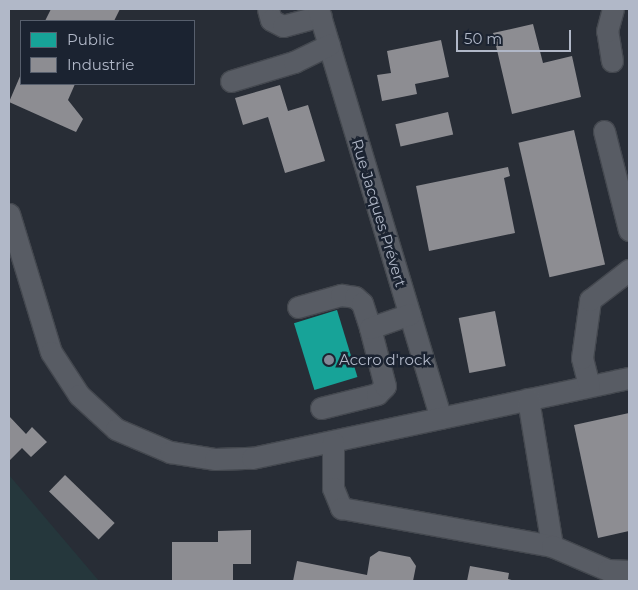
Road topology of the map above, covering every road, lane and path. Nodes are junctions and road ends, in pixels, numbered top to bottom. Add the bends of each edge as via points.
1 (268, 9) edge
2 (613, 9) edge
3 (320, 12) edge
4 (329, 45) junction
5 (612, 61) dead end
6 (231, 81) dead end
7 (604, 131) dead end
8 (9, 214) edge
9 (629, 230) edge
10 (629, 270) edge
11 (298, 307) dead end
12 (410, 314) junction
13 (370, 328) junction
14 (629, 378) edge
15 (589, 386) junction
16 (528, 399) junction
17 (321, 408) dead end
18 (441, 418) junction
19 (333, 442) junction
20 (552, 546) junction
21 (629, 571) edge

1 - 3 street via 271,20 283,26
2 - 5 street via 607,31
3 - 4 street, Rue Jacques Prévert
4 - 6 street via 294,62
4 - 12 street, Rue Jacques Prévert
7 - 9 street
8 - 19 street via 51,352 79,395 116,429 170,452 215,459 252,458
10 - 15 street via 590,300 582,358
11 - 13 street via 341,295 355,297 362,304
12 - 13 street
12 - 18 street, Rue Jacques Prévert
13 - 17 street via 385,386 377,394
14 - 15 street
15 - 16 street
16 - 18 street
16 - 20 street
18 - 19 street
19 - 20 street via 333,488 341,508
20 - 21 street via 608,570

